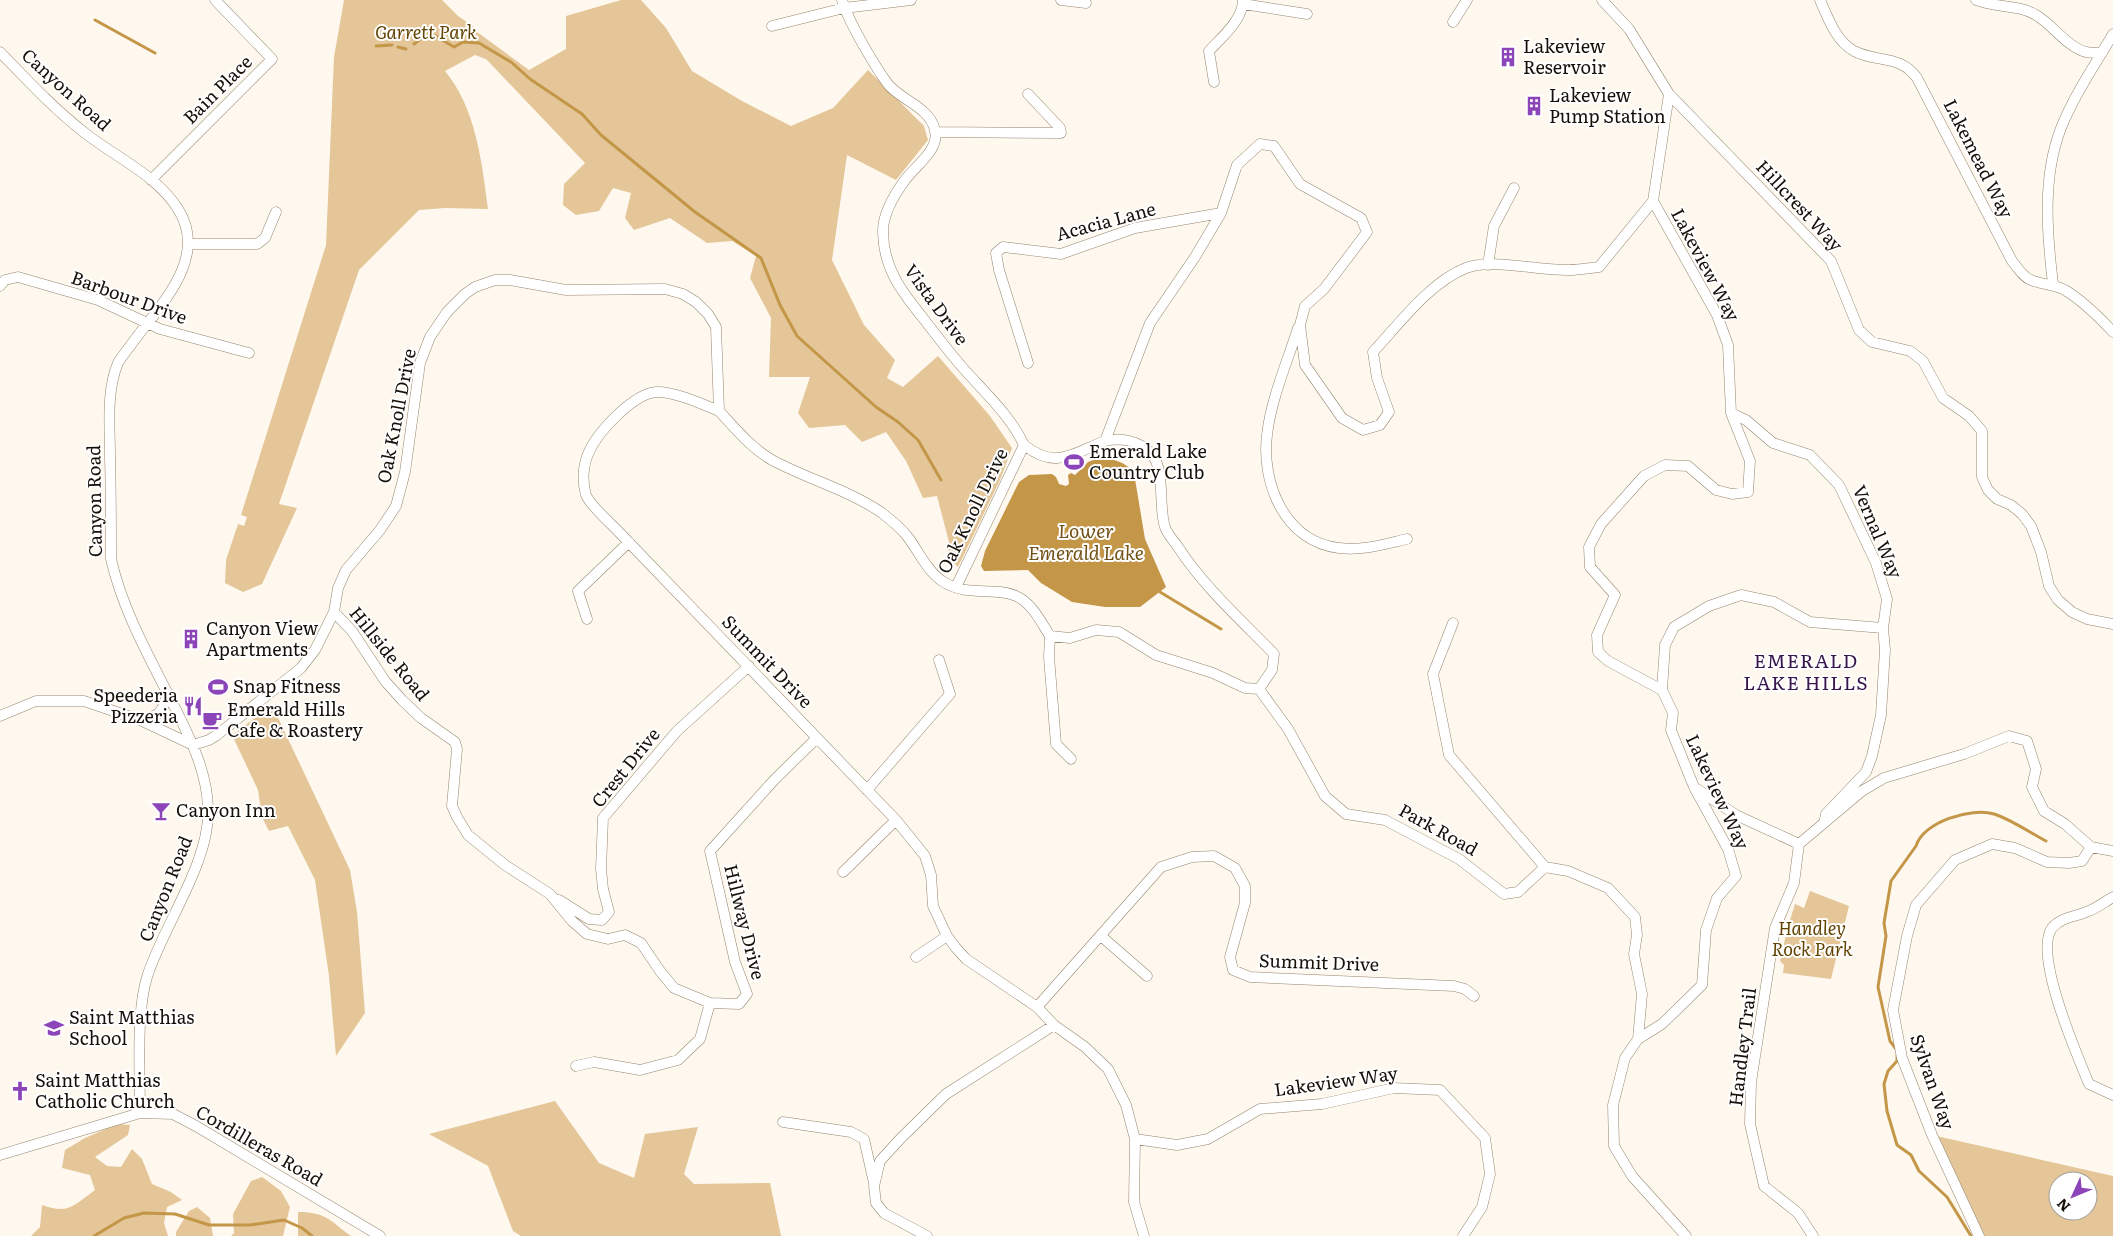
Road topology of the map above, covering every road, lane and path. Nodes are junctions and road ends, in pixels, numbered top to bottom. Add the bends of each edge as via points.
1 (215, 0) edge
2 (911, 0) edge
3 (1060, 0) edge
4 (1466, 0) edge
5 (1602, 0) edge
6 (1820, 0) edge
7 (1976, 0) edge
8 (1243, 2) edge
9 (1086, 3) dead end
10 (843, 4) edge
11 (1307, 14) dead end
12 (1453, 22) dead end
13 (772, 26) dead end
14 (2113, 34) edge
15 (0, 52) edge
16 (2102, 53) junction
17 (1214, 82) dead end
18 (1028, 94) dead end
19 (1669, 94) junction
20 (935, 132) junction
21 (151, 180) junction
22 (1514, 188) dead end
23 (1653, 201) junction
24 (276, 212) dead end
25 (1222, 213) junction
26 (190, 244) junction
27 (1488, 265) junction
28 (2053, 284) junction
29 (0, 286) edge
30 (147, 323) junction
31 (1300, 325) junction
32 (2113, 332) edge
33 (249, 353) dead end
34 (1028, 364) dead end
35 (719, 411) junction
36 (1731, 413) junction
37 (1105, 441) junction
38 (1024, 445) junction
39 (1407, 539) dead end
40 (628, 542) junction
41 (956, 588) junction
42 (334, 612) junction
43 (587, 619) dead end
44 (1453, 622) dead end
45 (2113, 624) edge
46 (1883, 628) junction
47 (1050, 636) junction
48 (939, 660) dead end
49 (749, 666) junction
50 (1259, 689) junction
51 (1662, 690) junction
52 (168, 693) junction
53 (0, 716) edge
54 (140, 720) junction
55 (817, 738) junction
56 (194, 745) junction
57 (1071, 759) dead end
58 (1694, 787) junction
59 (867, 790) junction
60 (896, 820) junction
61 (1822, 827) junction
62 (1799, 844) junction
63 (2091, 847) junction
64 (2113, 851) edge
65 (1545, 867) junction
66 (843, 872) dead end
67 (550, 894) junction
68 (2113, 897) edge
69 (947, 936) junction
70 (1101, 936) junction
71 (916, 957) dead end
72 (1147, 976) dead end
73 (1474, 996) dead end
74 (710, 1003) junction
75 (1037, 1007) junction
76 (1054, 1025) junction
77 (1638, 1039) junction
78 (576, 1066) dead end
79 (2113, 1095) edge
80 (140, 1113) junction
81 (783, 1122) dead end
82 (1135, 1139) junction
83 (0, 1155) edge
84 (874, 1186) junction
85 (380, 1236) edge
86 (927, 1236) edge
87 (1144, 1236) edge
88 (1463, 1236) edge
89 (1686, 1236) edge
90 (1813, 1236) edge
91 (1979, 1236) edge

1 - 21 street, Bain Place via 272,59
2 - 10 street
3 - 9 street
4 - 12 street
5 - 19 street via 1629,29
6 - 28 street, Lakemead Way via 1846,45 1870,57 1904,65 1913,72 2012,261 2030,280
7 - 16 street via 2035,14 2076,47 2086,52
8 - 11 street
8 - 17 street via 1234,24 1209,51
10 - 13 street
10 - 20 street via 888,84 921,109
14 - 16 street
15 - 21 street, Canyon Road via 85,134
16 - 28 street via 2061,129 2050,168 2048,212
18 - 20 street via 1061,133
19 - 23 street, Lakeview Way
19 - 45 street, Hillcrest Way via 1831,261 1860,330 1872,342 1910,351 1922,361 1943,398 1968,416 1982,432 1982,477 1997,499 2011,505 2031,526 2049,586 2058,600 2087,619
20 - 38 street, Vista Drive via 929,151 905,180 883,220 886,260 901,292 1015,426
21 - 26 street, Canyon Road via 178,209
22 - 27 street via 1494,226
23 - 27 street via 1599,266 1569,270
23 - 36 street, Lakeview Way via 1717,315 1728,345
24 - 26 street via 265,238 257,244
25 - 31 street via 1237,165 1260,144 1274,146 1300,184 1361,218 1367,232 1324,290 1305,306
25 - 34 street, Acacia Lane via 1135,228 1060,254 1003,247 996,253 999,270
25 - 37 street via 1150,323
26 - 30 street, Canyon Road via 181,275
27 - 31 street via 1467,267 1444,280 1373,352 1377,378 1389,412 1380,425 1362,430 1342,418 1305,366
28 - 32 street, Lakemead Way via 2066,291
29 - 30 street, Barbour Drive via 5,280 18,278 98,300
30 - 33 street, Barbour Drive
30 - 52 street, Canyon Road via 119,362 111,392 111,559 128,612
31 - 39 street via 1267,433 1271,483 1279,507 1305,535 1325,545 1370,548
35 - 40 street, Summit Drive via 658,392 640,397 605,429 588,453 583,475 586,496
35 - 41 street, Oak Knoll Drive via 746,440 771,459 879,512 906,535 938,578
35 - 42 street, Oak Knoll Drive via 716,328 708,314 683,294 665,290 566,290 510,280 495,280 475,287 447,312 430,337 420,363 405,472 396,506 346,570 338,588
36 - 46 street, Vernal Way via 1746,420 1773,444 1810,455 1839,485 1876,562 1887,600
36 - 51 street, Lakeview Way via 1750,461 1748,492 1732,494 1716,490 1688,466 1665,465 1644,476 1601,524 1589,547 1590,567 1615,595 1597,635 1598,652 1608,661
37 - 38 street, Oak Knoll Drive via 1058,459 1037,455
37 - 50 street via 1124,440 1144,447 1152,455 1157,465 1165,528 1188,562 1274,654 1272,670
38 - 41 street, Oak Knoll Drive
40 - 43 street via 578,591
40 - 49 street, Summit Drive
41 - 47 street via 1017,596 1036,614
42 - 56 street, Oak Knoll Drive via 315,650 301,668 217,735
42 - 67 street, Hillside Road via 352,631 385,681 402,700 454,742 457,749 452,806 468,835 505,865
44 - 65 street via 1433,674 1449,755
46 - 51 street via 1810,622 1774,602 1741,595 1709,606 1674,627 1665,645
46 - 61 street, Vernal Way via 1885,650 1880,715 1872,756 1866,772 1826,814
47 - 50 street via 1070,638 1096,630 1119,632 1156,655 1245,688
47 - 57 street via 1056,744
48 - 59 street via 950,694
49 - 55 street, Summit Drive
49 - 67 street, Crest Drive via 677,731 603,818 601,868 609,912 602,920 589,919
50 - 65 street, Park Road via 1288,729 1325,796 1346,814 1385,820 1459,858 1504,894 1518,892
51 - 58 street, Lakeview Way via 1673,713 1671,730
52 - 54 street via 161,712
52 - 56 street, Canyon Road
53 - 54 street via 36,702 84,701
54 - 56 street
55 - 59 street, Summit Drive
55 - 74 street, Hillway Drive via 768,786 710,851 735,962 746,994 739,1004
56 - 80 street, Canyon Road via 207,792 208,828 199,858 147,978 142,1010
58 - 62 street via 1736,815
58 - 77 street, Lakeview Way via 1728,849 1736,876 1717,898 1706,930 1702,985 1662,1024
59 - 60 street, Summit Drive
60 - 66 street
60 - 69 street, Summit Drive via 925,856 931,875 933,906
61 - 62 street, Vernal Way
61 - 63 street via 1862,791 1884,778 1964,754 2010,736 2027,741 2036,769 2032,787 2044,811
62 - 90 street, Handley Trail via 1794,883 1775,928 1751,1082 1750,1124 1764,1186 1798,1213
63 - 64 street
63 - 91 street, Sylvan Way via 2082,861 2069,863 2047,862 2015,848 1992,844 1955,860 1916,905 1907,936 1893,1010 1902,1058 1932,1135
65 - 77 street via 1568,870 1608,888 1635,917 1634,954 1642,994
67 - 74 street, Hillside Road via 587,934 608,939 625,935 641,943 674,988
68 - 79 street via 2088,912 2064,918 2052,928 2046,951 2068,1032 2089,1084
69 - 71 street
69 - 75 street, Summit Drive via 966,959
70 - 72 street
70 - 73 street, Summit Drive via 1161,867 1192,857 1214,856 1235,868 1246,886 1245,903 1230,957 1233,970 1250,977 1454,986
70 - 75 street, Summit Drive
74 - 78 street via 700,1039 678,1060 640,1070 594,1062
75 - 76 street, Summit Drive
76 - 82 street, Summit Drive via 1085,1047 1108,1070 1126,1105
76 - 84 street via 946,1094 880,1161
77 - 89 street, Lakeview Way via 1625,1058 1613,1104 1614,1146 1632,1176
80 - 83 street, Cordilleras Road
80 - 85 street, Cordilleras Road via 173,1114
81 - 84 street via 851,1132 864,1139
82 - 87 street, Summit Drive via 1134,1202
82 - 88 street, Lakeview Way via 1178,1145 1208,1138 1260,1109 1322,1104 1394,1088 1440,1090 1485,1138 1490,1174 1482,1207
84 - 86 street via 876,1202 884,1212

